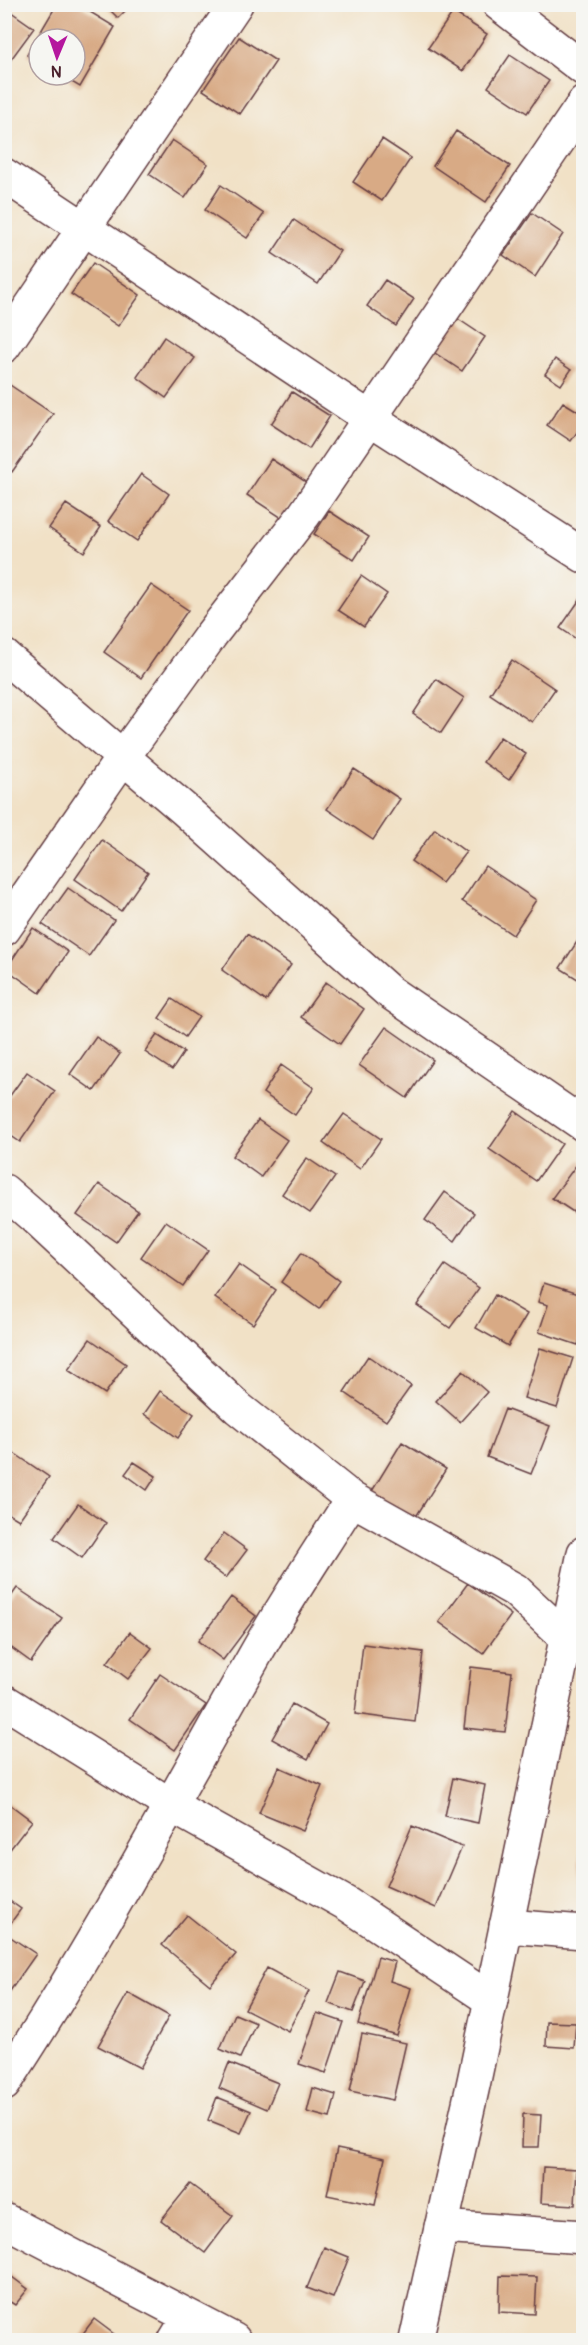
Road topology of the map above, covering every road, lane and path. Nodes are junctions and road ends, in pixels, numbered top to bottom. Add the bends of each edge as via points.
1 (236, 4) edge
2 (499, 4) edge
3 (584, 69) edge
4 (584, 103) edge
5 (4, 175) edge
6 (85, 229) junction
7 (4, 346) edge
8 (371, 419) junction
9 (584, 556) edge
10 (4, 656) edge
11 (123, 757) junction
12 (4, 929) edge
13 (584, 1125) edge
14 (4, 1191) edge
15 (352, 1499) junction
16 (584, 1553) edge
17 (575, 1639) edge
18 (4, 1701) edge
19 (172, 1806) junction
20 (506, 1926) junction
21 (584, 1932) edge
22 (491, 2000) junction
23 (4, 2084) edge
24 (4, 2220) edge
25 (441, 2227) junction
26 (584, 2237) edge
27 (182, 2329) edge
28 (234, 2340) edge
29 (416, 2340) edge

1 - 6 street
2 - 3 street
4 - 8 street
5 - 6 street
6 - 7 street
6 - 8 street
8 - 9 street
8 - 11 street
10 - 11 street
11 - 12 street
11 - 13 street via 388,991
14 - 15 street via 238,1408
15 - 17 street via 515,1590
15 - 19 street via 255,1655
16 - 17 street
17 - 20 street
18 - 19 street
19 - 22 street via 347,1904
19 - 23 street via 52,2012
20 - 21 street
20 - 22 street
22 - 25 street
24 - 27 street
25 - 26 street
25 - 29 street
27 - 28 street

